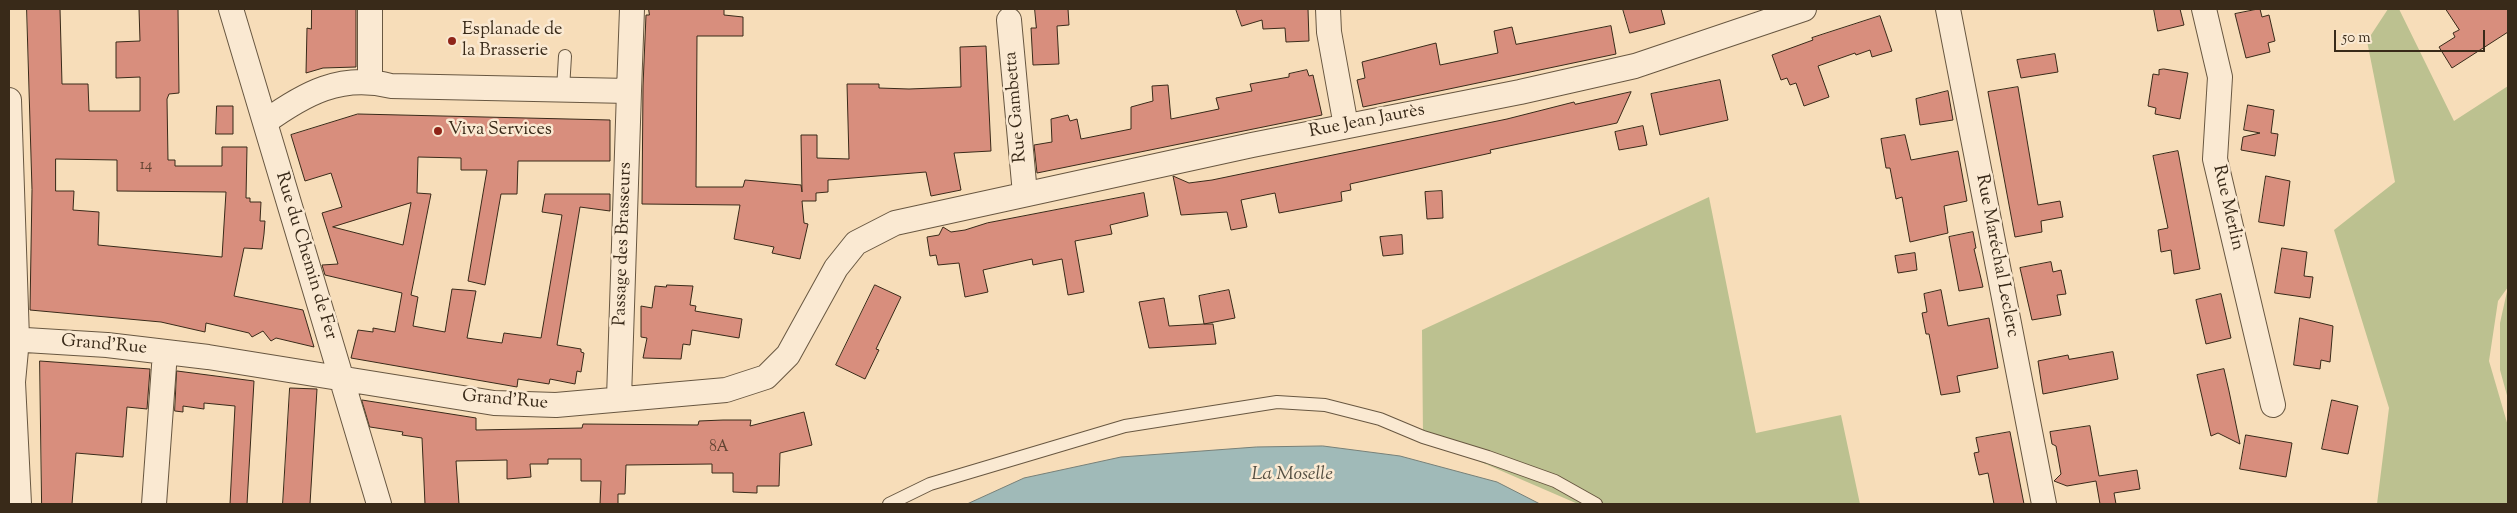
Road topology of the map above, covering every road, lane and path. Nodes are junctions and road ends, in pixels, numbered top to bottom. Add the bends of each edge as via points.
1 (231, 9) edge
2 (370, 9) edge
3 (632, 9) edge
4 (1328, 9) edge
5 (1804, 9) edge
6 (1948, 9) edge
7 (2204, 9) edge
8 (1009, 20) dead end
9 (565, 56) dead end
10 (370, 80) junction
11 (563, 89) junction
12 (629, 91) junction
13 (9, 100) edge
14 (265, 122) junction
15 (1346, 126) junction
16 (1025, 194) junction
17 (924, 215) joint
18 (13, 340) edge
19 (165, 352) junction
20 (342, 378) junction
21 (619, 398) junction
22 (2273, 405) dead end
23 (18, 504) edge
24 (154, 504) edge
25 (379, 504) edge
26 (889, 504) edge
27 (1596, 504) edge
28 (2044, 504) edge

1 - 14 street, Rue du Chemin de Fer
2 - 10 street
3 - 12 street
4 - 15 street via 1329,32
5 - 15 street, Rue Jean Jaurès via 1634,66
6 - 28 street, Rue Maréchal Leclerc
7 - 22 street, Rue Merlin via 2220,77 2215,159
8 - 16 street, Rue Gambetta
9 - 11 lane
10 - 11 street via 391,86
10 - 14 street via 320,88 298,98
11 - 12 street
12 - 21 street, Passage des Brasseurs
13 - 18 street
14 - 20 street, Rue du Chemin de Fer
15 - 16 street, Rue Jean Jaurès
16 - 17 street, Rue Jean Jaurès
17 - 21 street, Grand'Rue via 895,223 856,243 836,268 788,354 766,377 726,390
18 - 19 street, Grand'Rue
18 - 23 street
19 - 20 street, Grand'Rue
19 - 24 street
20 - 21 street, Grand'Rue via 494,404 556,405
20 - 25 street, Rue du Chemin de Fer
26 - 27 lane via 930,484 1125,426 1277,402 1325,405 1380,419 1423,437 1555,481

